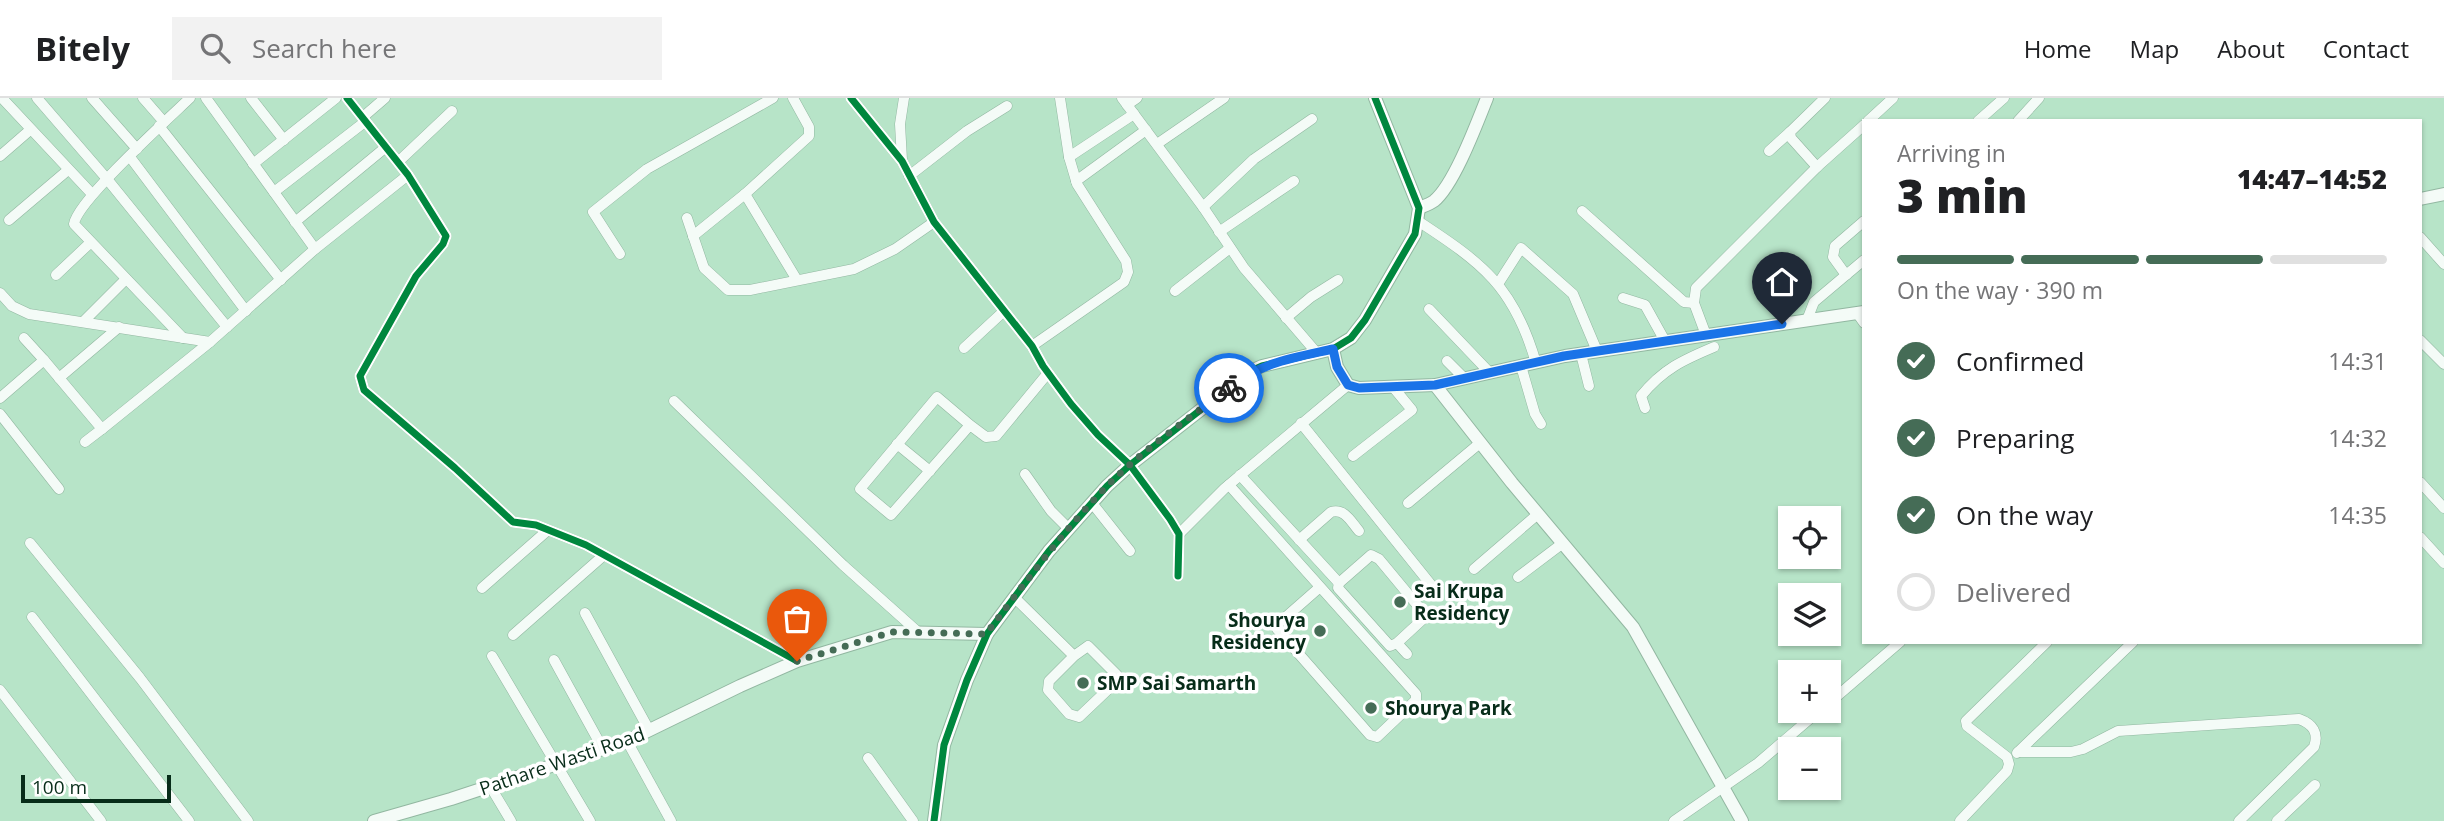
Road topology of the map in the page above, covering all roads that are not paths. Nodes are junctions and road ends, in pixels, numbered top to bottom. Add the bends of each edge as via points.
1 (1, 98) edge
2 (37, 98) edge
3 (92, 98) edge
4 (143, 98) edge
5 (190, 98) edge
6 (206, 98) edge
7 (251, 98) edge
8 (336, 98) edge
9 (347, 98) edge
10 (385, 98) edge
11 (773, 98) edge
12 (793, 98) edge
13 (851, 98) edge
14 (904, 98) edge
15 (1060, 98) edge
16 (1137, 98) edge
17 (1224, 98) edge
18 (1375, 98) edge
19 (1487, 98) edge
20 (1825, 98) edge
21 (1893, 98) edge
22 (2004, 98) edge
23 (2039, 98) edge
24 (1128, 105) edge
25 (1007, 106) dead end
26 (452, 111) dead end
27 (364, 119) junction
28 (1312, 119) dead end
29 (1870, 119) edge
30 (1980, 119) edge
31 (2020, 119) edge
32 (162, 124) junction
33 (1862, 127) edge
34 (30, 130) junction
35 (1146, 130) junction
36 (1790, 132) junction
37 (284, 139) junction
38 (1157, 144) junction
39 (386, 147) junction
40 (1769, 151) dead end
41 (134, 153) junction
42 (0, 156) edge
43 (1069, 157) junction
44 (902, 161) junction
45 (398, 162) junction
46 (254, 164) junction
47 (1817, 167) junction
48 (68, 170) junction
49 (408, 175) junction
50 (909, 176) junction
51 (107, 178) junction
52 (1076, 181) junction
53 (1294, 181) dead end
54 (274, 192) junction
55 (92, 194) junction
56 (745, 194) junction
57 (2444, 194) edge
58 (2422, 199) edge
59 (1203, 207) junction
60 (1582, 211) dead end
61 (1418, 214) junction
62 (687, 218) dead end
63 (9, 220) dead end
64 (295, 222) junction
65 (933, 222) junction
66 (1862, 222) edge
67 (1219, 232) junction
68 (693, 236) junction
69 (2422, 239) edge
70 (90, 243) junction
71 (1230, 248) junction
72 (315, 249) junction
73 (620, 254) dead end
74 (1862, 262) edge
75 (2444, 264) edge
76 (56, 275) dead end
77 (1846, 275) junction
78 (125, 279) junction
79 (1338, 279) dead end
80 (281, 280) junction
81 (797, 280) junction
82 (1498, 284) junction
83 (1175, 291) dead end
84 (0, 293) edge
85 (1623, 299) dead end
86 (1694, 303) junction
87 (1429, 309) dead end
88 (246, 311) junction
89 (1004, 311) junction
90 (1861, 316) edge
91 (1286, 318) junction
92 (1807, 320) junction
93 (83, 322) junction
94 (119, 327) junction
95 (227, 327) junction
96 (24, 338) dead end
97 (183, 338) junction
98 (1665, 341) junction
99 (1710, 341) junction
100 (210, 342) junction
101 (2422, 342) edge
102 (1032, 346) junction
103 (964, 348) dead end
104 (1333, 349) junction
105 (1597, 351) junction
106 (1316, 352) junction
107 (1581, 354) junction
108 (44, 360) junction
109 (1447, 360) dead end
110 (1536, 363) junction
111 (2444, 364) edge
112 (1521, 366) junction
113 (1048, 373) junction
114 (1490, 373) junction
115 (59, 378) junction
116 (1465, 379) junction
117 (1348, 385) junction
118 (1435, 385) junction
119 (1589, 386) dead end
120 (1393, 387) junction
121 (0, 398) edge
122 (674, 401) dead end
123 (1645, 408) dead end
124 (0, 414) edge
125 (1301, 423) junction
126 (1541, 424) dead end
127 (970, 425) junction
128 (102, 429) junction
129 (85, 442) dead end
130 (1480, 443) junction
131 (897, 444) junction
132 (1353, 456) dead end
133 (1130, 465) junction
134 (930, 471) junction
135 (1025, 474) dead end
136 (1240, 475) junction
137 (2422, 484) edge
138 (1229, 485) junction
139 (59, 489) dead end
140 (1092, 503) junction
141 (1408, 503) dead end
142 (2444, 508) edge
143 (1538, 514) junction
144 (1069, 529) junction
145 (548, 530) junction
146 (1359, 531) dead end
147 (1179, 534) junction
148 (2422, 539) edge
149 (1299, 540) junction
150 (30, 543) dead end
151 (1563, 543) junction
152 (1130, 551) dead end
153 (604, 555) junction
154 (2444, 562) edge
155 (1474, 569) dead end
156 (1178, 576) dead end
157 (1518, 578) dead end
158 (1339, 583) junction
159 (1320, 587) junction
160 (482, 588) dead end
161 (1436, 591) dead end
162 (1014, 597) junction
163 (585, 613) dead end
164 (32, 617) dead end
165 (918, 632) junction
166 (986, 634) junction
167 (513, 635) dead end
168 (1397, 643) junction
169 (1898, 644) edge
170 (2045, 644) edge
171 (2131, 644) edge
172 (1407, 654) dead end
173 (492, 656) dead end
174 (1074, 656) junction
175 (554, 660) dead end
176 (797, 661) junction
177 (0, 690) edge
178 (1841, 693) edge
179 (1805, 723) edge
180 (649, 730) junction
181 (627, 741) junction
182 (603, 749) junction
183 (2018, 752) junction
184 (868, 758) dead end
185 (2009, 760) junction
186 (555, 765) junction
187 (2315, 785) dead end
188 (490, 786) junction
189 (1724, 787) junction
190 (101, 821) edge
191 (189, 821) edge
192 (248, 821) edge
193 (374, 821) edge
194 (511, 821) edge
195 (590, 821) edge
196 (671, 821) edge
197 (913, 821) edge
198 (934, 821) edge
199 (1674, 821) edge
200 (1742, 821) edge
201 (1960, 821) edge
202 (2239, 821) edge
203 (2277, 821) edge

1 - 34 street
2 - 51 street
3 - 41 street
4 - 32 street
5 - 32 street
6 - 46 street
7 - 37 street
8 - 37 street
9 - 27 street
10 - 27 street
11 - 73 street via 648,169 593,212
12 - 56 street via 809,136
13 - 44 street
14 - 44 street
15 - 43 street
16 - 24 street
17 - 38 street
18 - 61 street
19 - 61 street via 1441,194
20 - 36 street
21 - 29 street
22 - 30 street
23 - 31 street
24 - 35 street
24 - 43 street
25 - 50 street
26 - 45 street
27 - 39 street
27 - 54 street
28 - 59 street via 1254,159
32 - 41 street
32 - 80 street
33 - 47 street
34 - 42 street
34 - 48 street
35 - 38 street
35 - 52 street
36 - 40 street
36 - 47 street
37 - 46 street
38 - 59 street
39 - 45 street
39 - 64 street
41 - 51 street
41 - 88 street
43 - 52 street
44 - 50 street
45 - 49 street
46 - 54 street
47 - 86 street via 1696,288
48 - 55 street
48 - 63 street
49 - 72 street
49 - 145 street via 446,236 416,275 360,383 507,518
50 - 65 street
51 - 55 street
51 - 95 street
52 - 102 street via 1126,261 1128,272 1124,282
53 - 67 street
54 - 64 street
55 - 70 street via 74,224
56 - 68 street
56 - 81 street
57 - 58 street
59 - 67 street
60 - 86 street via 1684,302
61 - 82 street
61 - 104 street via 1415,234 1365,320 1351,338
62 - 68 street
64 - 72 street
65 - 81 street via 854,270
65 - 89 street
66 - 77 street via 1832,252
67 - 71 street
68 - 81 street via 704,268 727,289 750,290
69 - 75 street
70 - 76 street
70 - 78 street
71 - 83 street
71 - 91 street
72 - 80 street
74 - 77 street
77 - 92 street via 1814,302
78 - 93 street
78 - 97 street
79 - 91 street
80 - 88 street
82 - 105 street via 1521,247 1573,294
82 - 110 street via 1519,315
84 - 93 street via 29,314
85 - 98 street via 1645,305
86 - 99 street
87 - 114 street
88 - 95 street
89 - 102 street
89 - 103 street
90 - 92 street
91 - 106 street
92 - 99 street
93 - 94 street
94 - 97 street
94 - 115 street
95 - 100 street
96 - 108 street
97 - 100 street
98 - 99 street
98 - 105 street
99 - 123 street via 1655,379 1642,396
100 - 128 street
101 - 111 street
102 - 113 street
104 - 106 street
104 - 117 street
105 - 107 street
106 - 133 street via 1249,372
107 - 110 street
107 - 119 street
108 - 115 street
108 - 121 street
109 - 116 street
110 - 112 street
112 - 114 street
112 - 126 street
113 - 127 street via 996,436 986,437
113 - 133 street via 1098,435
114 - 116 street
115 - 128 street
116 - 118 street
117 - 120 street
117 - 125 street
118 - 120 street
118 - 130 street
120 - 132 street via 1412,410
122 - 165 street
124 - 139 street
125 - 136 street
125 - 161 street
127 - 131 street via 937,397
127 - 134 street
128 - 129 street
130 - 141 street
130 - 143 street
131 - 134 street
131 - 134 street via 860,489 891,514
133 - 140 street
133 - 147 street
135 - 144 street
136 - 138 street
136 - 149 street
137 - 142 street
138 - 147 street
138 - 159 street
140 - 144 street
140 - 152 street
143 - 151 street
143 - 155 street
144 - 162 street
145 - 153 street
145 - 160 street
146 - 149 street via 1337,510
147 - 156 street
148 - 154 street
149 - 158 street
150 - 192 street
151 - 157 street
151 - 189 street via 1645,644
153 - 167 street
153 - 176 street
158 - 168 street via 1341,593 1390,646
158 - 168 street via 1371,555 1379,559 1424,616
159 - 159 street via 1277,629 1370,735 1377,737 1417,696
162 - 166 street
162 - 174 street
163 - 180 street
164 - 191 street
165 - 166 street, Pathare Wasti Road
165 - 176 street, Pathare Wasti Road via 892,632
166 - 198 street via 944,745
168 - 172 street
169 - 178 street
170 - 185 street via 1966,721
171 - 183 street
173 - 186 street
174 - 174 street via 1088,646 1118,677 1079,717 1069,714 1048,690 1049,681
175 - 182 street
176 - 180 street, Pathare Wasti Road
177 - 190 street
179 - 189 street
180 - 181 street, Pathare Wasti Road
181 - 182 street, Pathare Wasti Road
181 - 196 street
182 - 186 street, Pathare Wasti Road
183 - 185 street
183 - 202 street via 2071,752 2118,732 2307,722 2314,728 2314,747
184 - 197 street
185 - 201 street via 2007,771
186 - 188 street, Pathare Wasti Road
186 - 195 street
187 - 203 street
188 - 193 street, Pathare Wasti Road
188 - 194 street
189 - 199 street
189 - 200 street

